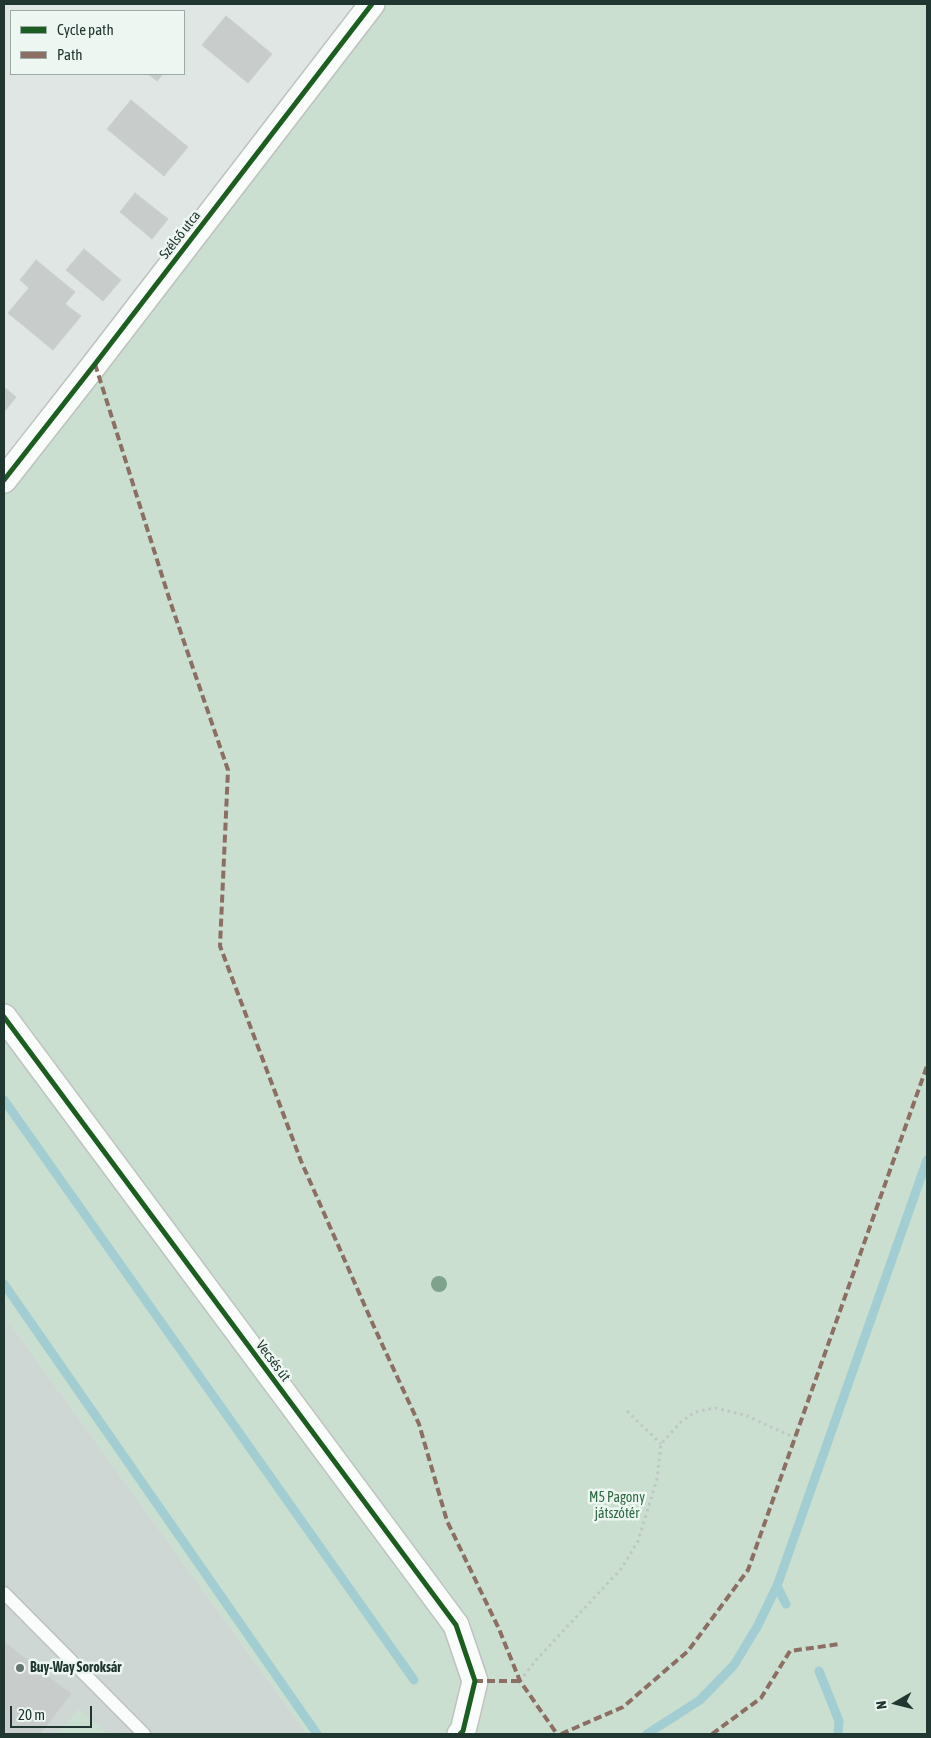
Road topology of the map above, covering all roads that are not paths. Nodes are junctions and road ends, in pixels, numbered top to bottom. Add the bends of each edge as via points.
1 (372, 4) edge
2 (4, 480) edge
3 (4, 1016) edge
4 (4, 1593) edge
5 (144, 1734) edge
6 (460, 1734) edge

1 - 2 street, Szélső utca
3 - 6 street, Vecsés út via 456,1626 475,1681
4 - 5 lane

